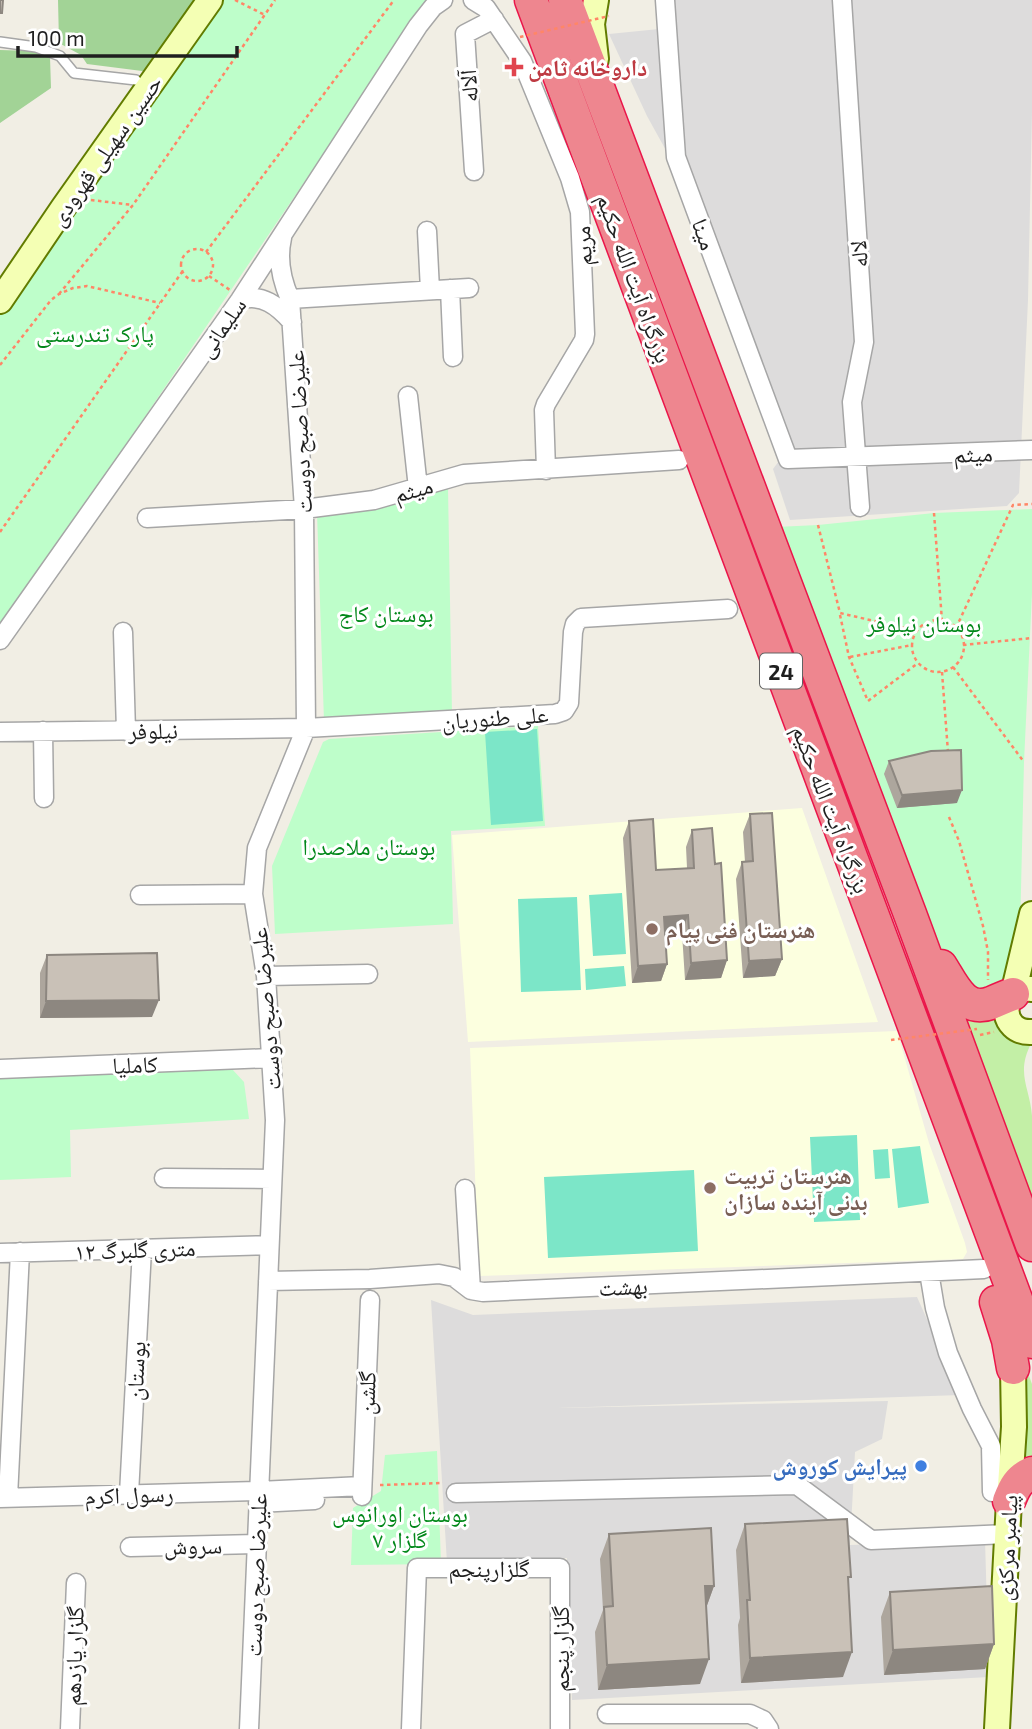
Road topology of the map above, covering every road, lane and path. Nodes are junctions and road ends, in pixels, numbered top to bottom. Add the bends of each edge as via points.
1 (210, 0) edge
2 (235, 0) edge
3 (275, 0) edge
4 (394, 0) edge
5 (473, 0) edge
6 (531, 0) edge
7 (565, 0) edge
8 (665, 0) edge
9 (842, 0) edge
10 (438, 3) edge
11 (602, 8) edge
12 (265, 15) junction
13 (494, 19) junction
14 (520, 37) dead end
15 (0, 42) edge
16 (136, 80) dead end
17 (604, 104) junction
18 (474, 171) dead end
19 (80, 198) dead end
20 (133, 205) junction
21 (427, 231) dead end
22 (282, 238) junction
23 (206, 252) junction
24 (182, 272) junction
25 (209, 276) junction
26 (469, 288) dead end
27 (450, 289) junction
28 (430, 290) junction
29 (4, 294) edge
30 (59, 294) junction
31 (241, 299) junction
32 (290, 299) junction
33 (160, 303) junction
34 (292, 322) junction
35 (453, 357) dead end
36 (0, 365) edge
37 (408, 396) dead end
38 (1032, 450) edge
39 (856, 457) junction
40 (788, 459) joint
41 (679, 460) dead end
42 (546, 470) junction
43 (418, 488) junction
44 (1032, 504) edge
45 (860, 507) dead end
46 (303, 509) junction
47 (934, 513) dead end
48 (147, 518) dead end
49 (818, 525) dead end
50 (0, 532) edge
51 (728, 609) dead end
52 (840, 613) junction
53 (942, 621) junction
54 (956, 628) junction
55 (917, 631) junction
56 (123, 632) dead end
57 (1032, 638) edge
58 (0, 640) edge
59 (912, 645) junction
60 (963, 645) junction
61 (849, 657) junction
62 (918, 663) junction
63 (953, 667) junction
64 (942, 672) junction
65 (306, 728) junction
66 (126, 731) junction
67 (0, 732) edge
68 (43, 732) junction
69 (949, 758) edge
70 (1024, 762) dead end
71 (44, 798) dead end
72 (950, 817) dead end
73 (253, 894) junction
74 (140, 895) dead end
75 (910, 914) junction
76 (1032, 914) edge
77 (368, 974) dead end
78 (266, 976) junction
79 (1011, 988) edge
80 (901, 1028) junction
81 (1002, 1030) dead end
82 (1032, 1032) edge
83 (898, 1048) dead end
84 (271, 1058) junction
85 (0, 1069) edge
86 (164, 1178) dead end
87 (272, 1179) junction
88 (465, 1189) dead end
89 (269, 1245) junction
90 (1032, 1245) edge
91 (142, 1249) junction
92 (20, 1252) junction
93 (0, 1253) edge
94 (984, 1269) junction
95 (929, 1272) junction
96 (268, 1281) junction
97 (471, 1290) junction
98 (370, 1300) dead end
99 (1032, 1342) edge
100 (1013, 1368) joint
101 (1032, 1473) edge
102 (362, 1486) junction
103 (456, 1493) joint
104 (129, 1494) junction
105 (4, 1497) edge
106 (259, 1497) junction
107 (1000, 1497) junction
108 (1007, 1534) junction
109 (257, 1544) junction
110 (130, 1547) dead end
111 (560, 1568) joint
112 (76, 1583) dead end
113 (607, 1714) dead end
114 (70, 1729) edge
115 (249, 1729) edge
116 (411, 1729) edge
117 (560, 1729) edge
118 (769, 1729) edge
119 (997, 1729) edge

1 - 29 main road, حسین سهیلی قهرودی
2 - 12 path
3 - 12 path
4 - 23 path
5 - 13 street, مریم
6 - 80 highway, بزرگراه آیت الله حکیم / 24
7 - 17 highway, بزرگراه آیت الله حکیم / 24
8 - 40 street, مینا via 676,158
9 - 39 street, لاله via 864,342 852,402
10 - 22 street, سلیمانی
11 - 14 path, bridge
11 - 17 main road via 592,24
12 - 20 path
13 - 18 street, آلاله via 465,34
13 - 42 street, مریم via 522,61 580,212 585,334 544,410
15 - 16 lane via 60,56 74,73
17 - 75 highway, بزرگراه آیت الله حکیم / 24
19 - 20 path
20 - 30 path
21 - 28 street
22 - 31 street, سلیمانی
22 - 32 street, علیرضا صبح دوست via 280,270
23 - 24 path via 196,249 187,253 181,262
23 - 25 path via 213,266
24 - 25 path via 194,282
24 - 33 path
25 - 31 path
26 - 27 street
27 - 28 street
27 - 35 street
28 - 32 street
30 - 33 path via 86,286
30 - 36 path
31 - 34 street via 256,297
31 - 58 street, سلیمانی
32 - 34 street, علیرضا صبح دوست
33 - 50 path
34 - 46 street, علیرضا صبح دوست
37 - 43 street
38 - 39 street, میثم
39 - 40 street, میثم
39 - 45 street, لاله
41 - 42 street, میثم
42 - 43 street, میثم via 464,474
43 - 46 street, میثم via 374,500
44 - 54 path via 1013,505
46 - 48 street, میثم
46 - 65 street, علیرضا صبح دوست
47 - 53 path
49 - 52 path
51 - 65 street, علی طنوریان via 581,618 573,632 569,703 555,714
52 - 55 path
52 - 61 path
53 - 54 path
53 - 55 path via 928,622
54 - 60 path
55 - 59 path
56 - 66 street
57 - 60 path
59 - 61 path
59 - 62 path
60 - 63 path
61 - 62 path via 868,701
62 - 64 path
63 - 64 path
63 - 70 path
64 - 69 path
65 - 66 street, نیلوفر
65 - 73 street, علیرضا صبح دوست via 257,849
66 - 68 street, نیلوفر
67 - 68 street, نیلوفر
68 - 71 street
72 - 79 path via 988,953
73 - 74 street
73 - 78 street, علیرضا صبح دوست
75 - 79 highway via 966,1002 991,1003
75 - 90 highway, بزرگراه آیت الله حکیم / 24
76 - 79 main road
77 - 78 street
78 - 84 street, علیرضا صبح دوست
79 - 82 main road via 1007,1018 1020,1031
80 - 81 path, bridge via 976,1029 977,1036
80 - 83 path
80 - 94 highway
80 - 99 highway, بزرگراه آیت الله حکیم / 24
84 - 85 street, کاملیا
84 - 87 street, علیرضا صبح دوست
86 - 87 street
87 - 89 street, علیرضا صبح دوست
88 - 97 street
89 - 91 street, ۱۲ متری گلبرگ
89 - 96 street, علیرضا صبح دوست
91 - 92 street, ۱۲ متری گلبرگ
91 - 104 street, بوستان
92 - 93 street, ۱۲ متری گلبرگ
92 - 105 street
94 - 95 street, بهشت
94 - 100 highway
95 - 97 street, بهشت
95 - 107 street via 948,1353 991,1446
96 - 97 street, بهشت via 439,1274 454,1277
96 - 106 street, علیرضا صبح دوست
98 - 102 street, گلشن
100 - 107 main road, پیامبر مرکزی via 1014,1427
101 - 107 highway
102 - 103 path via 456,1482
102 - 106 street, رسول اکرم
103 - 108 street via 797,1485 871,1540
104 - 105 street, رسول اکرم
104 - 106 street, رسول اکرم
106 - 109 street, علیرضا صبح دوست
107 - 108 main road, پیامبر مرکزی
108 - 119 main road, پیامبر مرکزی
109 - 110 street, سروش
109 - 115 street, علیرضا صبح دوست
111 - 116 street, گلزارپنجم via 417,1568
111 - 117 street, گلزار پنجم
112 - 114 street, گلزار یازدهم
113 - 118 street via 750,1714

